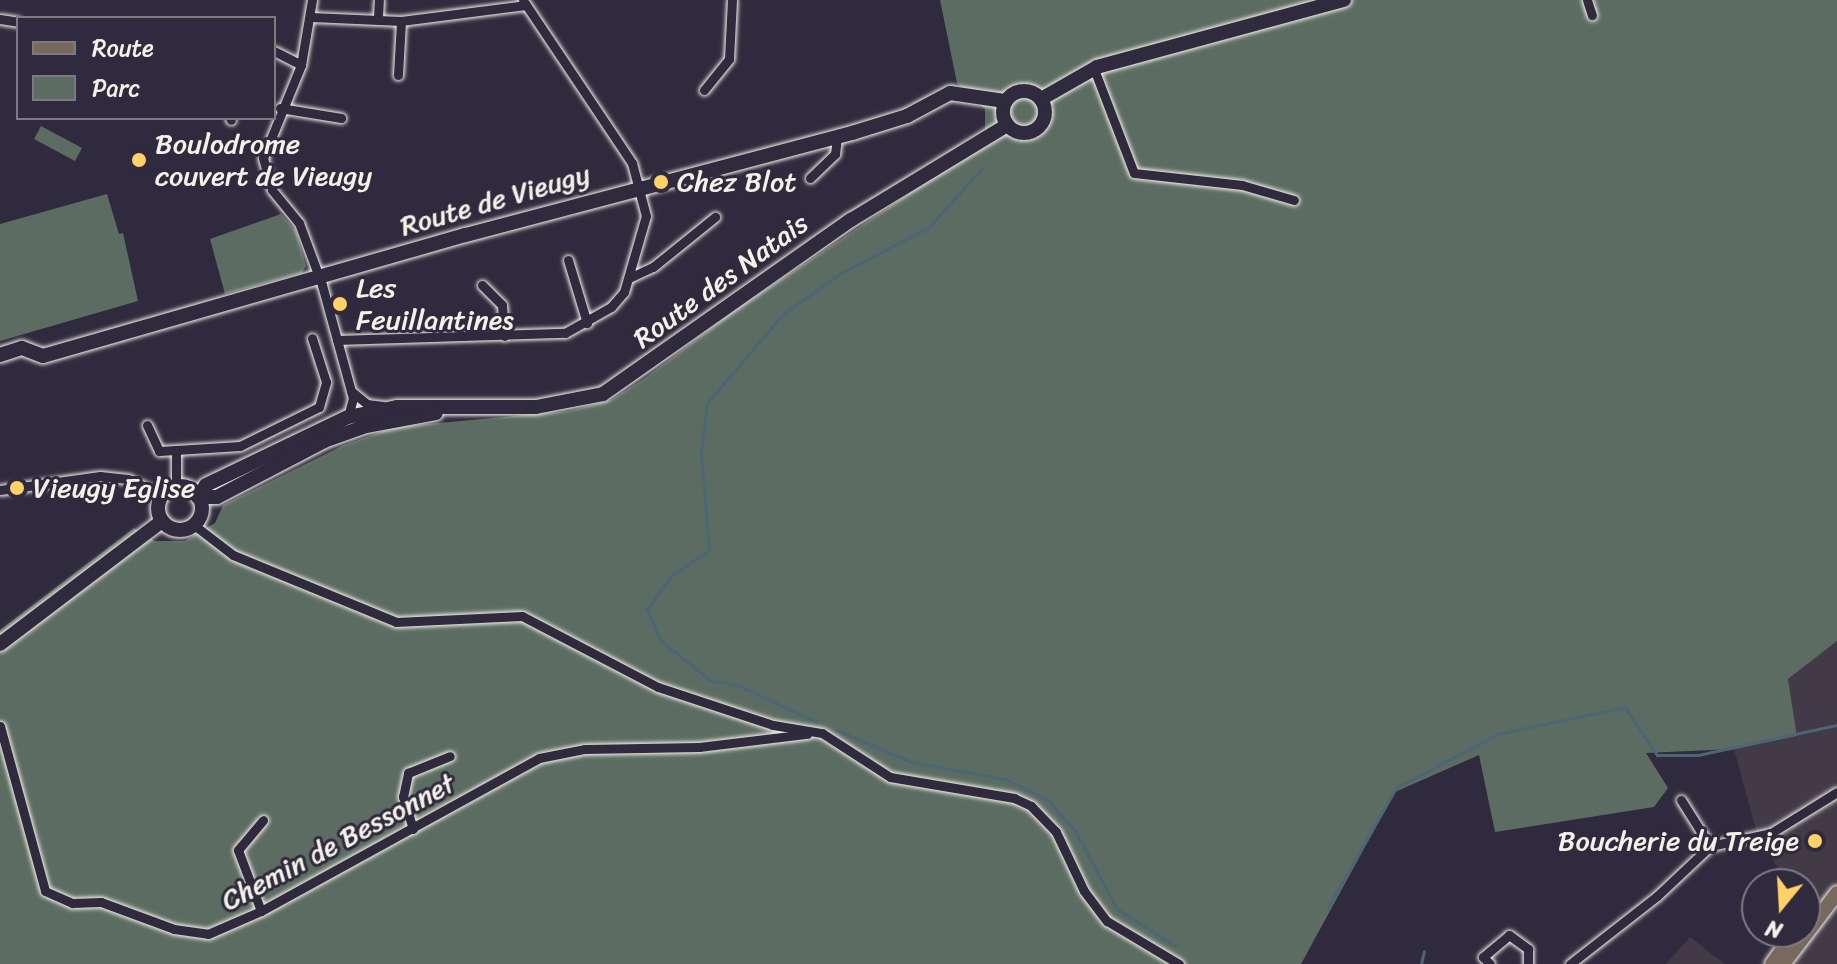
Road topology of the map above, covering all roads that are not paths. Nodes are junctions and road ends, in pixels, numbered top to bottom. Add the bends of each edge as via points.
1 (312, 0) edge
2 (379, 0) edge
3 (732, 0) edge
4 (1344, 0) edge
5 (1587, 0) edge
6 (525, 3) edge
7 (1592, 15) dead end
8 (311, 17) junction
9 (378, 17) junction
10 (401, 21) junction
11 (276, 52) edge
12 (301, 65) junction
13 (1094, 69) junction
14 (398, 75) dead end
15 (704, 90) dead end
16 (1041, 99) junction
17 (1004, 101) junction
18 (280, 108) junction
19 (276, 118) edge
20 (341, 118) dead end
21 (275, 120) edge
22 (1007, 125) junction
23 (837, 137) junction
24 (810, 178) dead end
25 (639, 187) junction
26 (1294, 200) dead end
27 (715, 217) dead end
28 (568, 260) dead end
29 (318, 277) junction
30 (629, 278) junction
31 (482, 285) dead end
32 (587, 323) junction
33 (504, 336) junction
34 (312, 338) dead end
35 (337, 340) junction
36 (0, 355) edge
37 (351, 391) junction
38 (397, 407) junction
39 (444, 410) junction
40 (348, 417) junction
41 (147, 425) dead end
42 (324, 441) junction
43 (176, 450) junction
44 (0, 490) edge
45 (169, 491) junction
46 (198, 497) junction
47 (162, 521) junction
48 (194, 525) junction
49 (0, 644) edge
50 (0, 726) edge
51 (822, 733) junction
52 (450, 756) dead end
53 (1837, 792) edge
54 (1681, 800) dead end
55 (263, 820) dead end
56 (413, 829) junction
57 (1710, 846) junction
58 (1837, 878) edge
59 (1837, 893) edge
60 (1821, 899) edge
61 (1831, 909) edge
62 (261, 911) junction
63 (1526, 963) edge
64 (1179, 964) edge
65 (1490, 964) edge
66 (1570, 964) edge
67 (1783, 964) edge

1 - 8 street
2 - 9 street
3 - 15 street via 729,59
4 - 13 street, Route de Vieugy
5 - 7 street
6 - 10 street
6 - 25 street via 623,146
8 - 9 street
8 - 12 street
9 - 10 street
10 - 14 street
11 - 12 street
12 - 18 street
13 - 16 street, Route de Vieugy
13 - 26 street via 1134,173 1242,185
16 - 17 street, Route de Vieugy via 1023,90
16 - 22 street via 1045,114 1038,128 1021,133
17 - 22 street
17 - 23 street, Route de Vieugy via 950,93 907,116
18 - 19 street
18 - 20 street
21 - 29 street via 265,146 265,168 272,190 299,223
22 - 39 street, Route des Natais via 851,220 603,394 536,407
23 - 24 street via 835,154
23 - 25 street, Route de Vieugy
25 - 29 street, Route de Vieugy
25 - 30 street via 646,222
27 - 30 street via 653,267
28 - 32 street
29 - 35 street
29 - 36 street, Route de Vieugy via 43,356 22,348
30 - 32 street via 620,298
31 - 33 street via 502,305
32 - 33 street via 554,335
33 - 35 street
34 - 43 street via 326,382 319,407 240,446
35 - 37 street
37 - 38 street via 367,404
37 - 40 street
38 - 39 street, Route des Natais
38 - 40 street, Route des Natais
39 - 42 street, Route des Natais via 366,426
40 - 42 street
40 - 46 street, Route des Natais via 206,485
41 - 43 street via 159,451
42 - 46 street, Route des Natais via 217,497
43 - 45 street
44 - 45 street via 100,476
45 - 46 street
45 - 47 street via 158,508
46 - 48 street via 201,512
47 - 48 street via 174,529
47 - 49 street
48 - 51 street via 233,555 396,622 522,616 658,687 773,725
50 - 62 street, Chemin de Bessonnet via 45,891 72,903 101,902 187,933 208,934
51 - 56 street, Chemin de Bessonnet via 699,747 585,749 539,758
51 - 64 street via 890,777 987,791 1031,806 1056,832 1084,891 1107,921
52 - 56 street via 408,773 403,797
53 - 57 street via 1771,833
54 - 57 street
55 - 62 street via 238,850
56 - 62 street, Chemin de Bessonnet
57 - 66 street via 1657,896
58 - 60 main road
59 - 61 main road
61 - 67 main road
63 - 65 street via 1528,949 1509,935 1483,957

